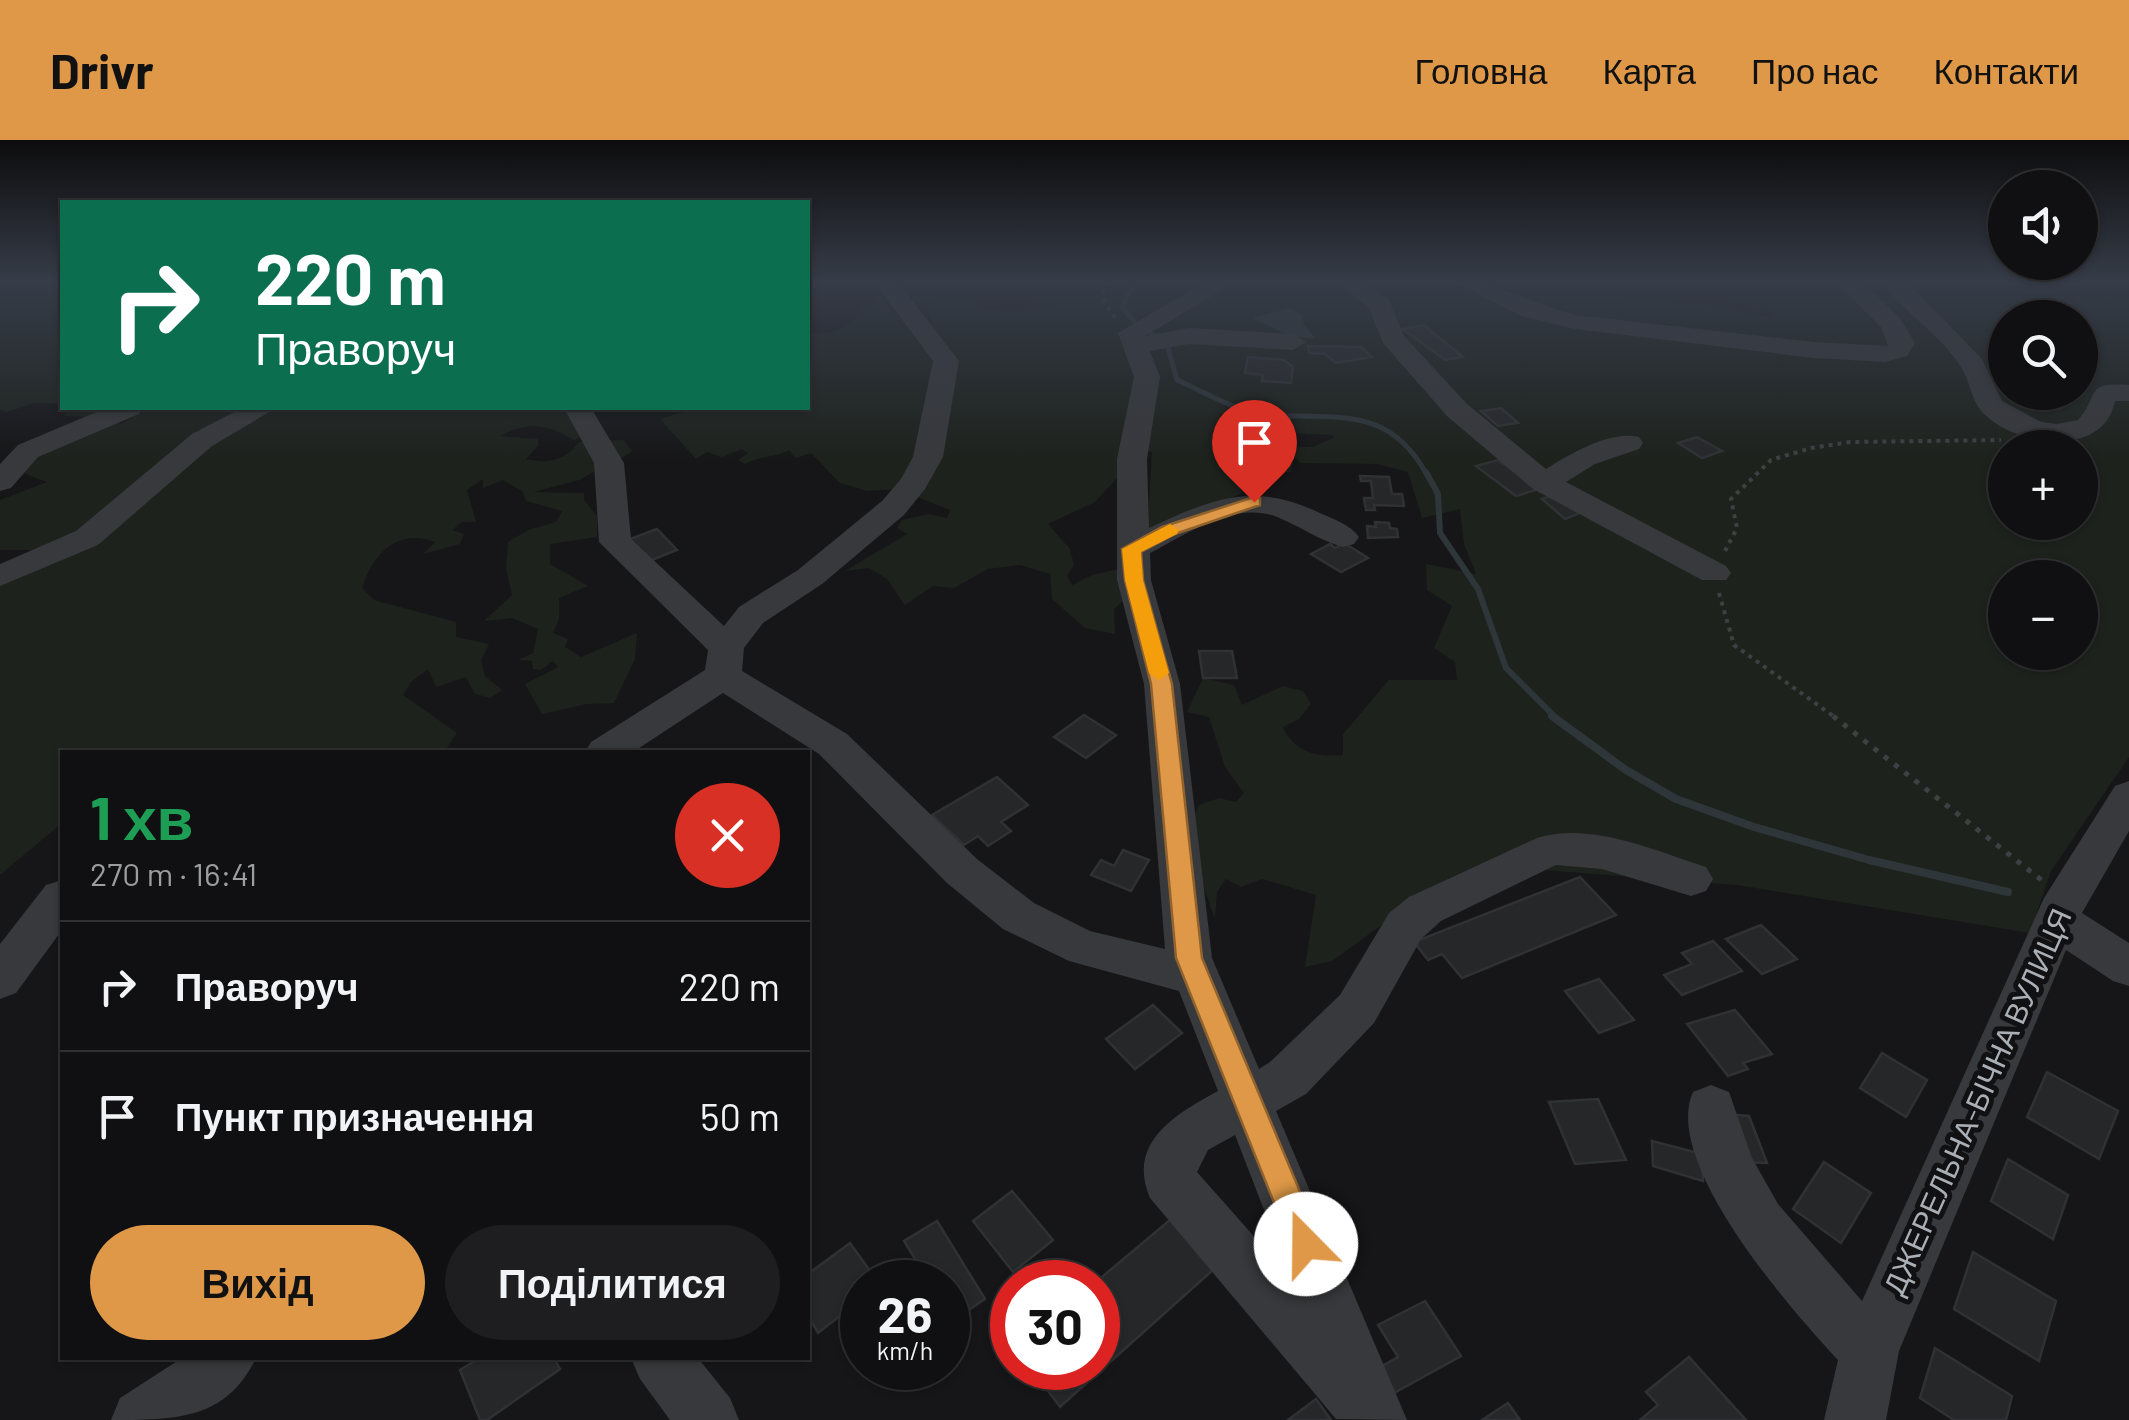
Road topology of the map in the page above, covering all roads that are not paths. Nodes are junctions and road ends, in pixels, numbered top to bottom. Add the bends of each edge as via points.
1 (931, 342) edge
2 (1144, 342) edge
3 (1280, 342) edge
4 (1293, 342) dead end
5 (1395, 342) edge
6 (1744, 342) edge
7 (1901, 342) edge
8 (1949, 342) edge
9 (2129, 393) edge
10 (124, 410) edge
11 (258, 410) edge
12 (579, 410) edge
13 (1629, 442) dead end
14 (0, 482) edge
15 (1544, 483) junction
16 (1342, 537) dead end
17 (1132, 549) junction
18 (1714, 573) road end
19 (0, 576) edge
20 (724, 661) junction
21 (608, 750) edge
22 (2129, 796) edge
23 (1692, 879) dead end
24 (60, 899) edge
25 (2062, 909) junction
26 (2129, 967) edge
27 (1196, 975) junction
28 (0, 978) edge
29 (1250, 1103) junction
30 (1710, 1108) dead end
31 (1870, 1351) junction
32 (224, 1360) edge
33 (663, 1360) edge
34 (142, 1420) edge
35 (708, 1420) edge
36 (1376, 1420) edge
37 (1856, 1420) edge

1 - 20 street via 946,361 928,457 914,483 810,577 751,616
2 - 17 street via 1147,378 1132,460
3 - 4 street
5 - 15 street via 1457,410
6 - 7 street via 1885,354 1898,351
8 - 9 street via 1976,370 1990,404 2009,418 2057,432 2088,429 2102,414 2102,398
10 - 14 street via 28,451
11 - 19 street via 202,440 87,538
12 - 20 street via 609,464 615,542
13 - 15 street
15 - 18 street
16 - 17 street via 1254,502
17 - 27 street via 1162,684
20 - 21 street
20 - 27 street via 832,742 966,875 1021,918 1100,953
22 - 25 street, ДЖЕРЕЛЬНА-БІЧНА ВУЛИЦЯ
23 - 29 street via 1602,853 1552,849 1426,909 1405,926 1357,1009 1288,1078
24 - 28 street
25 - 26 street
25 - 31 street, ДЖЕРЕЛЬНА-БІЧНА ВУЛИЦЯ
27 - 29 street
29 - 36 street
29 - 36 street via 1190,1133 1172,1157 1169,1180
30 - 31 street via 1732,1174 1759,1221 1812,1291
31 - 37 street, ДЖЕРЕЛЬНА-БІЧНА ВУЛИЦЯ
32 - 34 street
33 - 35 street

